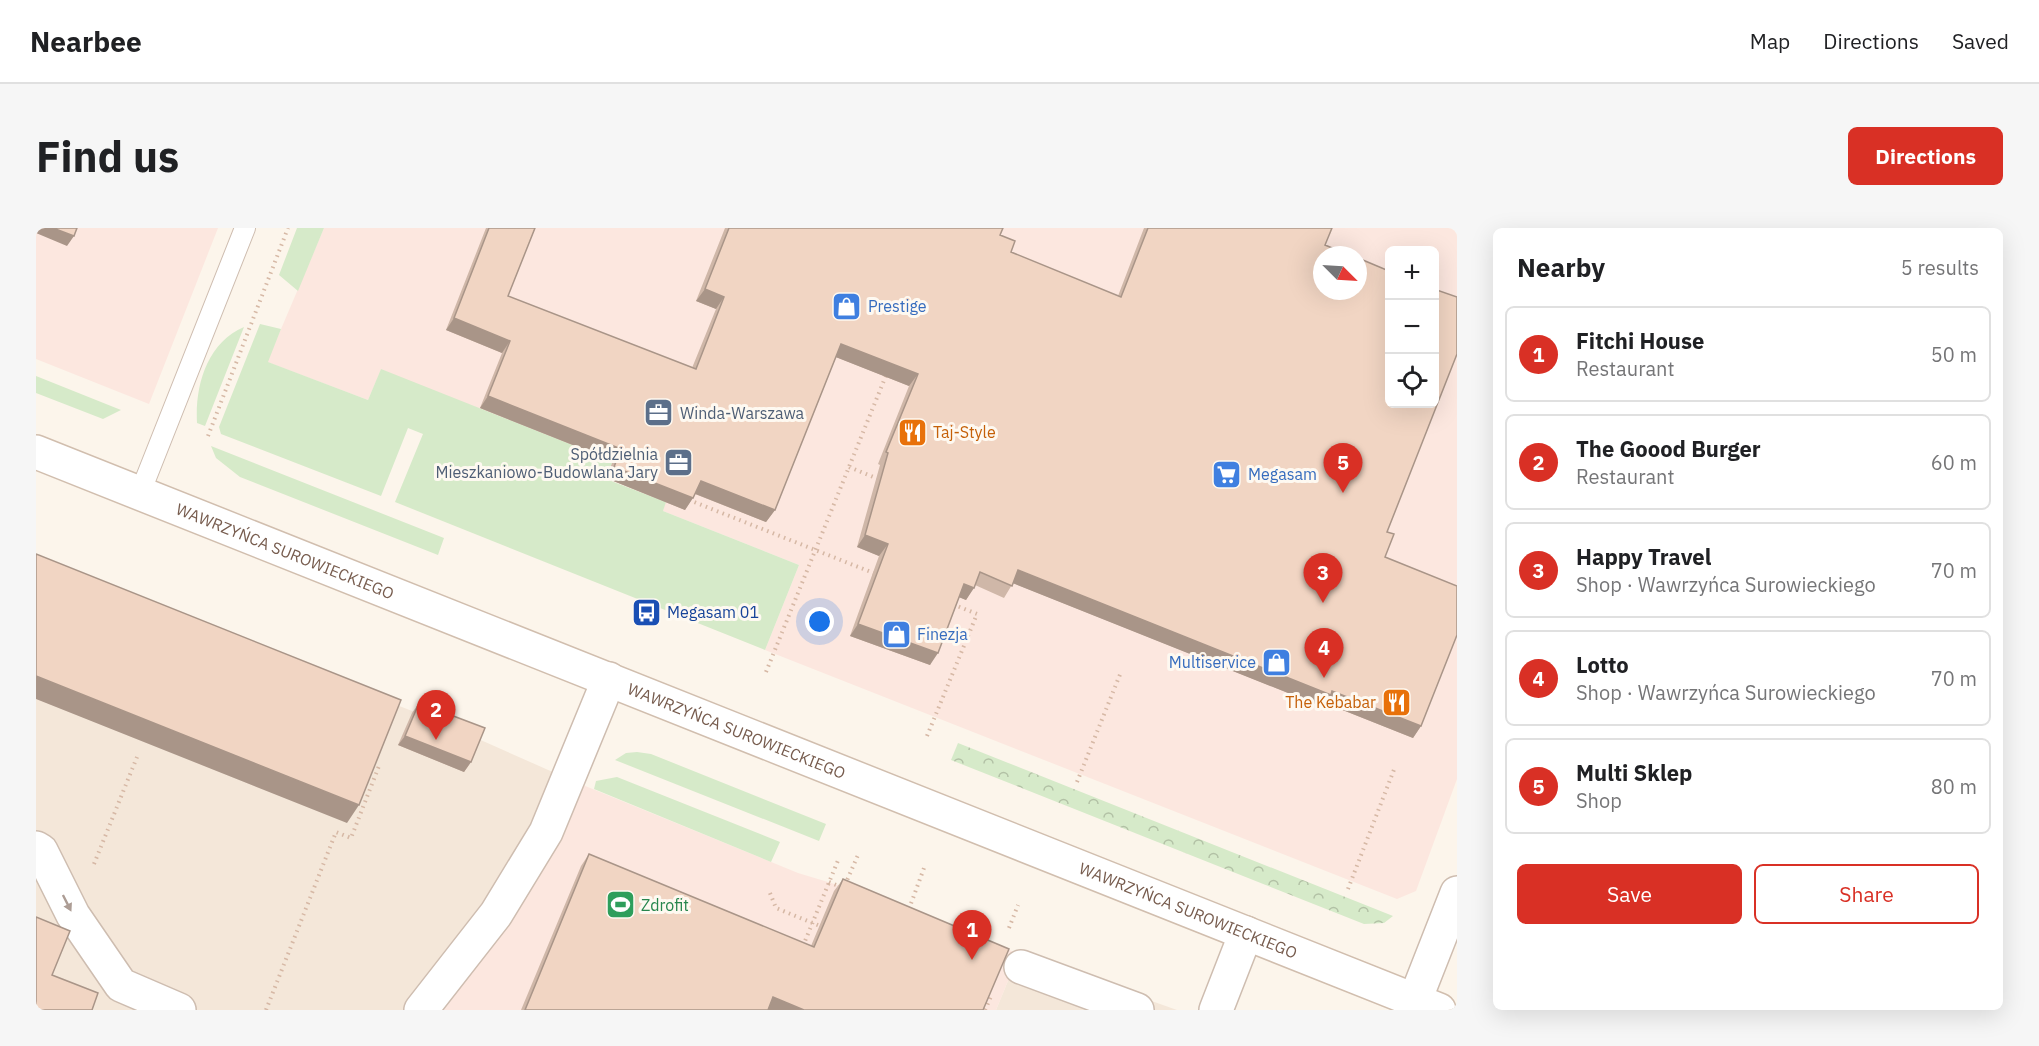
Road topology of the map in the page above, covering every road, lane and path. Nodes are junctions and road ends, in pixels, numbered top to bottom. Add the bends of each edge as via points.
1 (245, 228) edge
2 (288, 228) edge
3 (888, 369) edge
4 (208, 436) dead end
5 (36, 452) edge
6 (849, 467) junction
7 (890, 483) edge
8 (140, 493) junction
9 (689, 500) edge
10 (815, 550) junction
11 (879, 576) edge
12 (944, 601) edge
13 (766, 672) dead end
14 (1121, 672) dead end
15 (609, 679) junction
16 (927, 736) dead end
17 (379, 766) edge
18 (1395, 767) dead end
19 (1077, 782) dead end
20 (36, 848) edge
21 (858, 855) dead end
22 (839, 858) dead end
23 (924, 868) dead end
24 (829, 882) junction
25 (844, 889) junction
26 (1348, 889) dead end
27 (770, 893) dead end
28 (1457, 893) edge
29 (842, 894) edge
30 (1018, 905) dead end
31 (907, 915) edge
32 (813, 923) junction
33 (820, 926) edge
34 (1008, 929) dead end
35 (1246, 933) junction
36 (802, 949) edge
37 (1021, 967) dead end
38 (1427, 1005) edge
39 (179, 1010) edge
40 (266, 1010) edge
41 (421, 1010) edge
42 (1137, 1010) edge
43 (1216, 1010) edge

1 - 8 lane
2 - 4 path
3 - 6 path
5 - 8 street, WAWRZYŃCA SUROWIECKIEGO
6 - 7 path
6 - 10 path
8 - 15 street, WAWRZYŃCA SUROWIECKIEGO
9 - 10 path
10 - 11 path
10 - 13 path
12 - 16 path via 976,614
14 - 19 path
15 - 35 street, WAWRZYŃCA SUROWIECKIEGO
15 - 41 street via 546,832 496,914
17 - 40 path via 351,838 336,832
18 - 26 path
20 -> 39 street via 73,915 121,985
21 - 25 path
22 - 24 path
23 - 31 path
24 - 25 path
24 - 32 path
25 - 29 path
27 - 32 path via 776,908
28 - 38 street
30 - 34 path
32 - 33 path
32 - 36 path
35 - 38 street, WAWRZYŃCA SUROWIECKIEGO
35 - 43 street
37 - 42 street

